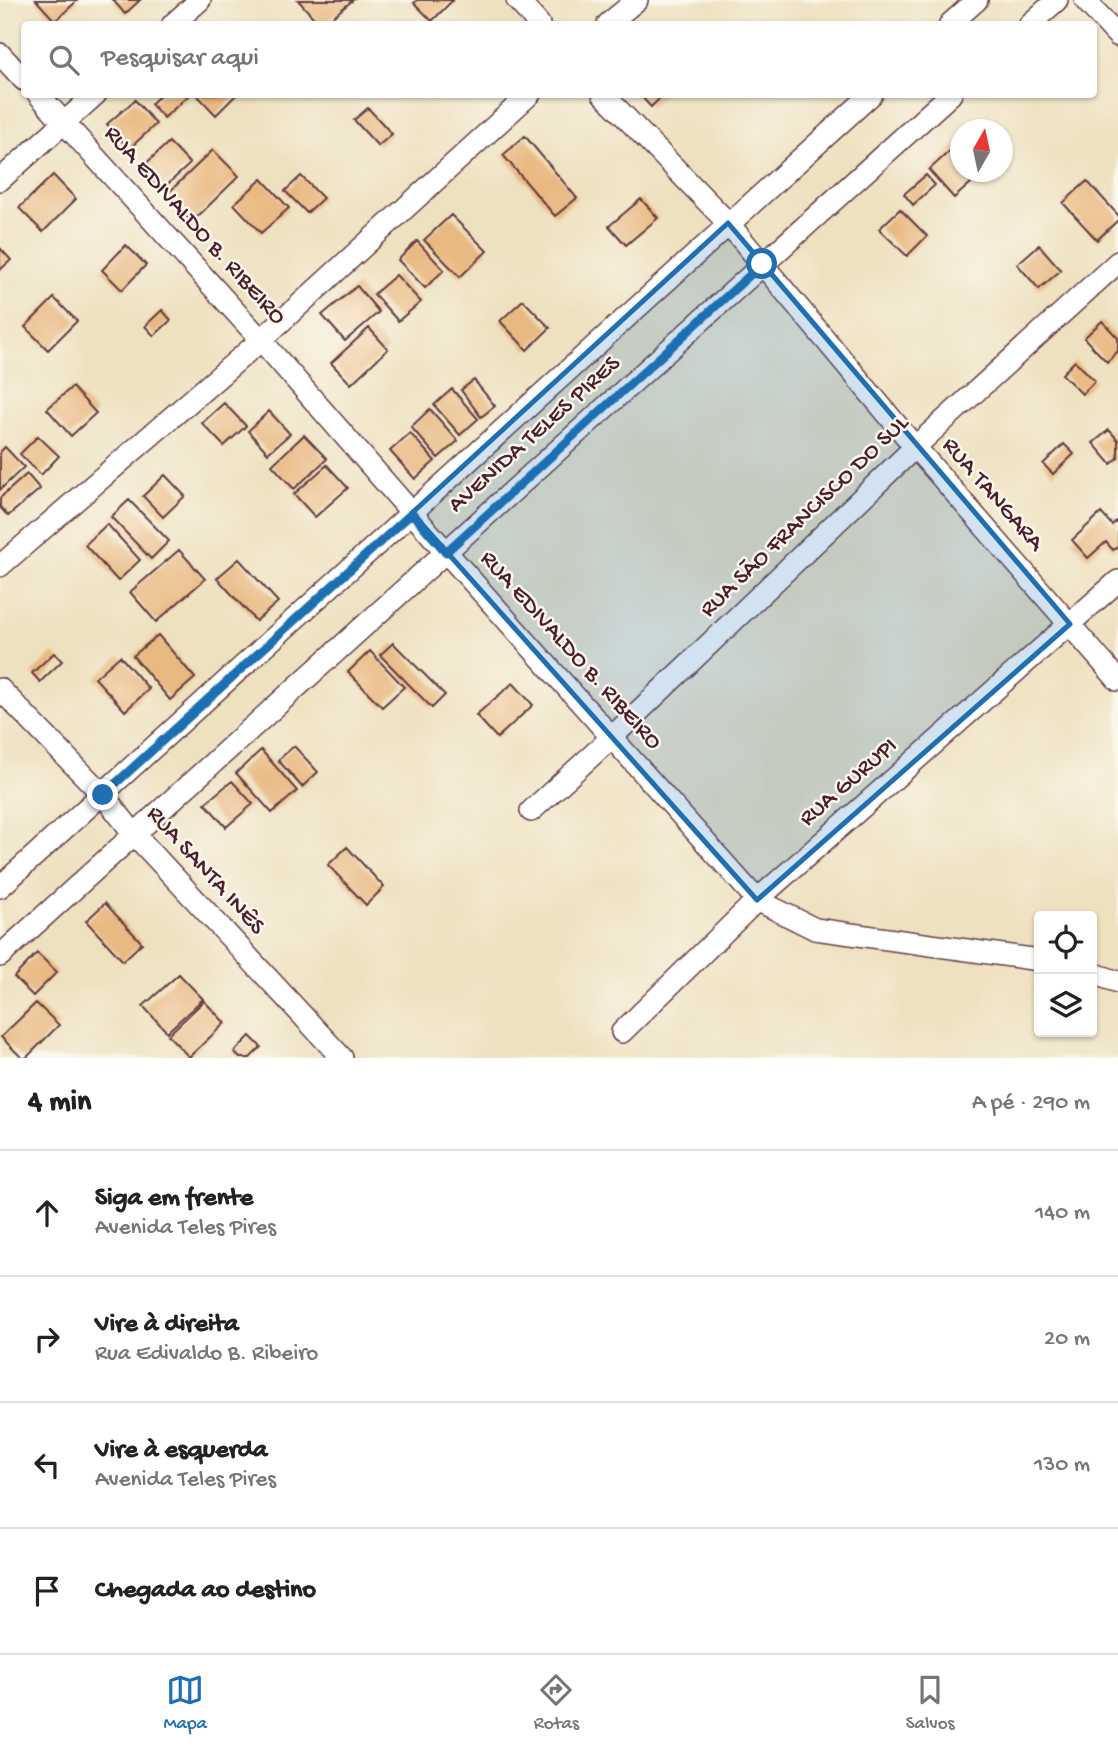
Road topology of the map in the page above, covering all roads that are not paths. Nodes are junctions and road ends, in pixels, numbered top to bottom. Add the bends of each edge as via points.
1 (200, 0) edge
2 (517, 0) edge
3 (636, 0) edge
4 (977, 0) edge
5 (1057, 0) edge
6 (1085, 0) edge
7 (176, 21) edge
8 (536, 21) edge
9 (612, 21) edge
10 (953, 21) edge
11 (1033, 21) edge
12 (1118, 37) edge
13 (0, 54) edge
14 (21, 77) edge
15 (42, 98) edge
16 (91, 98) edge
17 (526, 98) edge
18 (607, 98) edge
19 (868, 98) edge
20 (947, 98) edge
21 (64, 122) junction
22 (0, 180) edge
23 (728, 223) junction
24 (1118, 262) edge
25 (762, 264) junction
26 (261, 340) junction
27 (915, 447) junction
28 (412, 513) junction
29 (446, 552) junction
30 (0, 566) edge
31 (1118, 581) edge
32 (1070, 624) junction
33 (1118, 681) edge
34 (0, 689) edge
35 (611, 738) junction
36 (103, 795) junction
37 (531, 811) dead end
38 (135, 835) junction
39 (0, 887) edge
40 (757, 900) junction
41 (0, 956) edge
42 (1034, 959) edge
43 (1095, 974) edge
44 (1118, 982) edge
45 (622, 1032) dead end
46 (342, 1058) edge

1 - 7 street
2 - 8 street
3 - 9 street
4 - 10 street
5 - 11 street
6 - 12 street
13 - 14 street
15 - 21 street, RUA EDIVALDO B. RIBEIRO
16 - 21 street
17 - 26 street
18 - 23 street, RUA TANGARA
19 - 23 street, AVENIDA TELES PIRES
20 - 25 street, AVENIDA TELES PIRES
21 - 22 street
21 - 26 street, RUA EDIVALDO B. RIBEIRO
23 - 25 street, RUA TANGARA
23 - 28 street, AVENIDA TELES PIRES
24 - 27 street, RUA SÃO FRANCISCO DO SUL
25 - 27 street, RUA TANGARA
25 - 29 street, AVENIDA TELES PIRES
26 - 28 street, RUA EDIVALDO B. RIBEIRO
26 - 30 street
27 - 32 street, RUA TANGARA
27 - 35 street, RUA SÃO FRANCISCO DO SUL
28 - 29 street, RUA EDIVALDO B. RIBEIRO
28 - 36 street, AVENIDA TELES PIRES
29 - 35 street, RUA EDIVALDO B. RIBEIRO
29 - 38 street, AVENIDA TELES PIRES
31 - 32 street, RUA GURUPI
32 - 33 street, RUA TANGARA
32 - 40 street, RUA GURUPI
34 - 36 street, RUA SANTA INÊS
35 - 37 street, RUA SÃO FRANCISCO DO SUL
35 - 40 street, RUA EDIVALDO B. RIBEIRO
36 - 38 street, RUA SANTA INÊS
36 - 39 street, AVENIDA TELES PIRES
38 - 41 street, AVENIDA TELES PIRES
38 - 46 street, RUA SANTA INÊS
40 - 42 street, RUA EDIVALDO B. RIBEIRO via 815,929
40 - 45 street, RUA GURUPI
43 - 44 street

